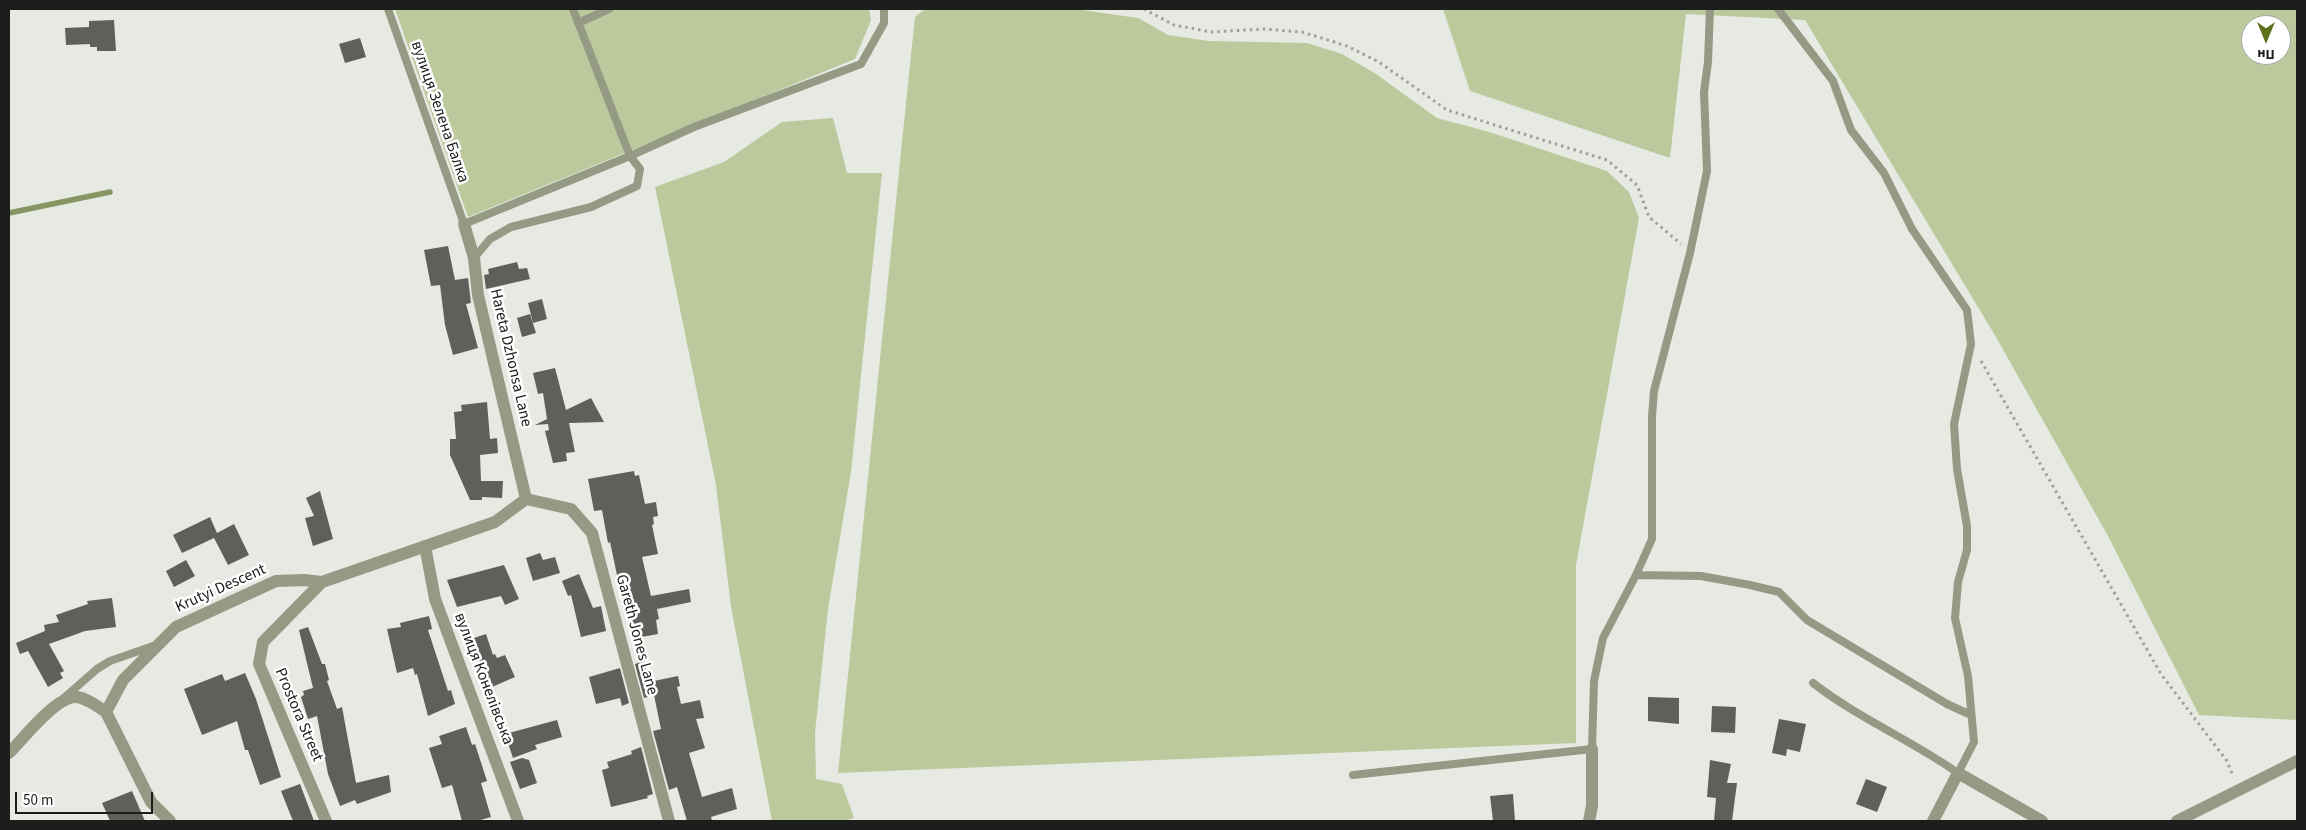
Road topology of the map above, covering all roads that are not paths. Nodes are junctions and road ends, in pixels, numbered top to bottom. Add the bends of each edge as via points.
1 (388, 9) edge
2 (573, 9) edge
3 (609, 9) edge
4 (884, 9) edge
5 (1710, 9) edge
6 (1778, 9) edge
7 (578, 23) junction
8 (630, 156) junction
9 (464, 224) junction
10 (474, 258) junction
11 (526, 500) junction
12 (425, 546) junction
13 (1636, 575) junction
14 (322, 582) junction
15 (160, 644) junction
16 (1813, 683) dead end
17 (60, 702) junction
18 (106, 712) junction
19 (1971, 715) junction
20 (1592, 749) junction
21 (9, 753) edge
22 (2297, 761) edge
23 (1958, 773) junction
24 (1353, 775) dead end
25 (170, 821) edge
26 (326, 821) edge
27 (518, 821) edge
28 (669, 821) edge
29 (1589, 821) edge
30 (1933, 821) edge
31 (2042, 821) edge
32 (2177, 821) edge

1 - 9 lane, вулиця Зелена Балка
2 - 7 lane
3 - 7 lane
4 - 8 lane via 884,23 861,64 694,126
5 - 13 lane via 1704,92 1708,171 1654,391 1652,539
6 - 19 lane via 1833,81 1851,130 1884,173 1912,229 1967,310 1971,344 1954,424 1967,550 1958,582 1955,618 1968,676
7 - 8 lane
8 - 9 lane
8 - 10 lane via 640,169 637,186 591,207 511,227 490,239
9 - 10 street, Hareta Dzhonsa Lane
10 - 11 street, Hareta Dzhonsa Lane via 478,295
11 - 12 street, Krutyi Descent via 495,522
11 - 28 street, Gareth Jones Lane via 571,509 592,533
12 - 14 street, Krutyi Descent
12 - 27 street, вулиця Конелівська via 435,599
13 - 19 lane via 1701,576 1778,592 1807,620 1947,704
13 - 20 lane via 1603,638 1594,681
14 - 15 street, Krutyi Descent via 276,581 176,627
14 - 26 street, Prostora Street via 263,642 259,664
15 - 17 lane via 96,669
15 - 18 street, Krutyi Descent via 123,680
16 - 23 lane via 1835,700 1931,753
17 - 18 street via 75,697 92,702
17 - 21 street
18 - 25 street via 151,802
19 - 23 lane via 1974,742
20 - 24 lane
20 - 29 street
22 - 32 street
23 - 30 street
23 - 31 street

